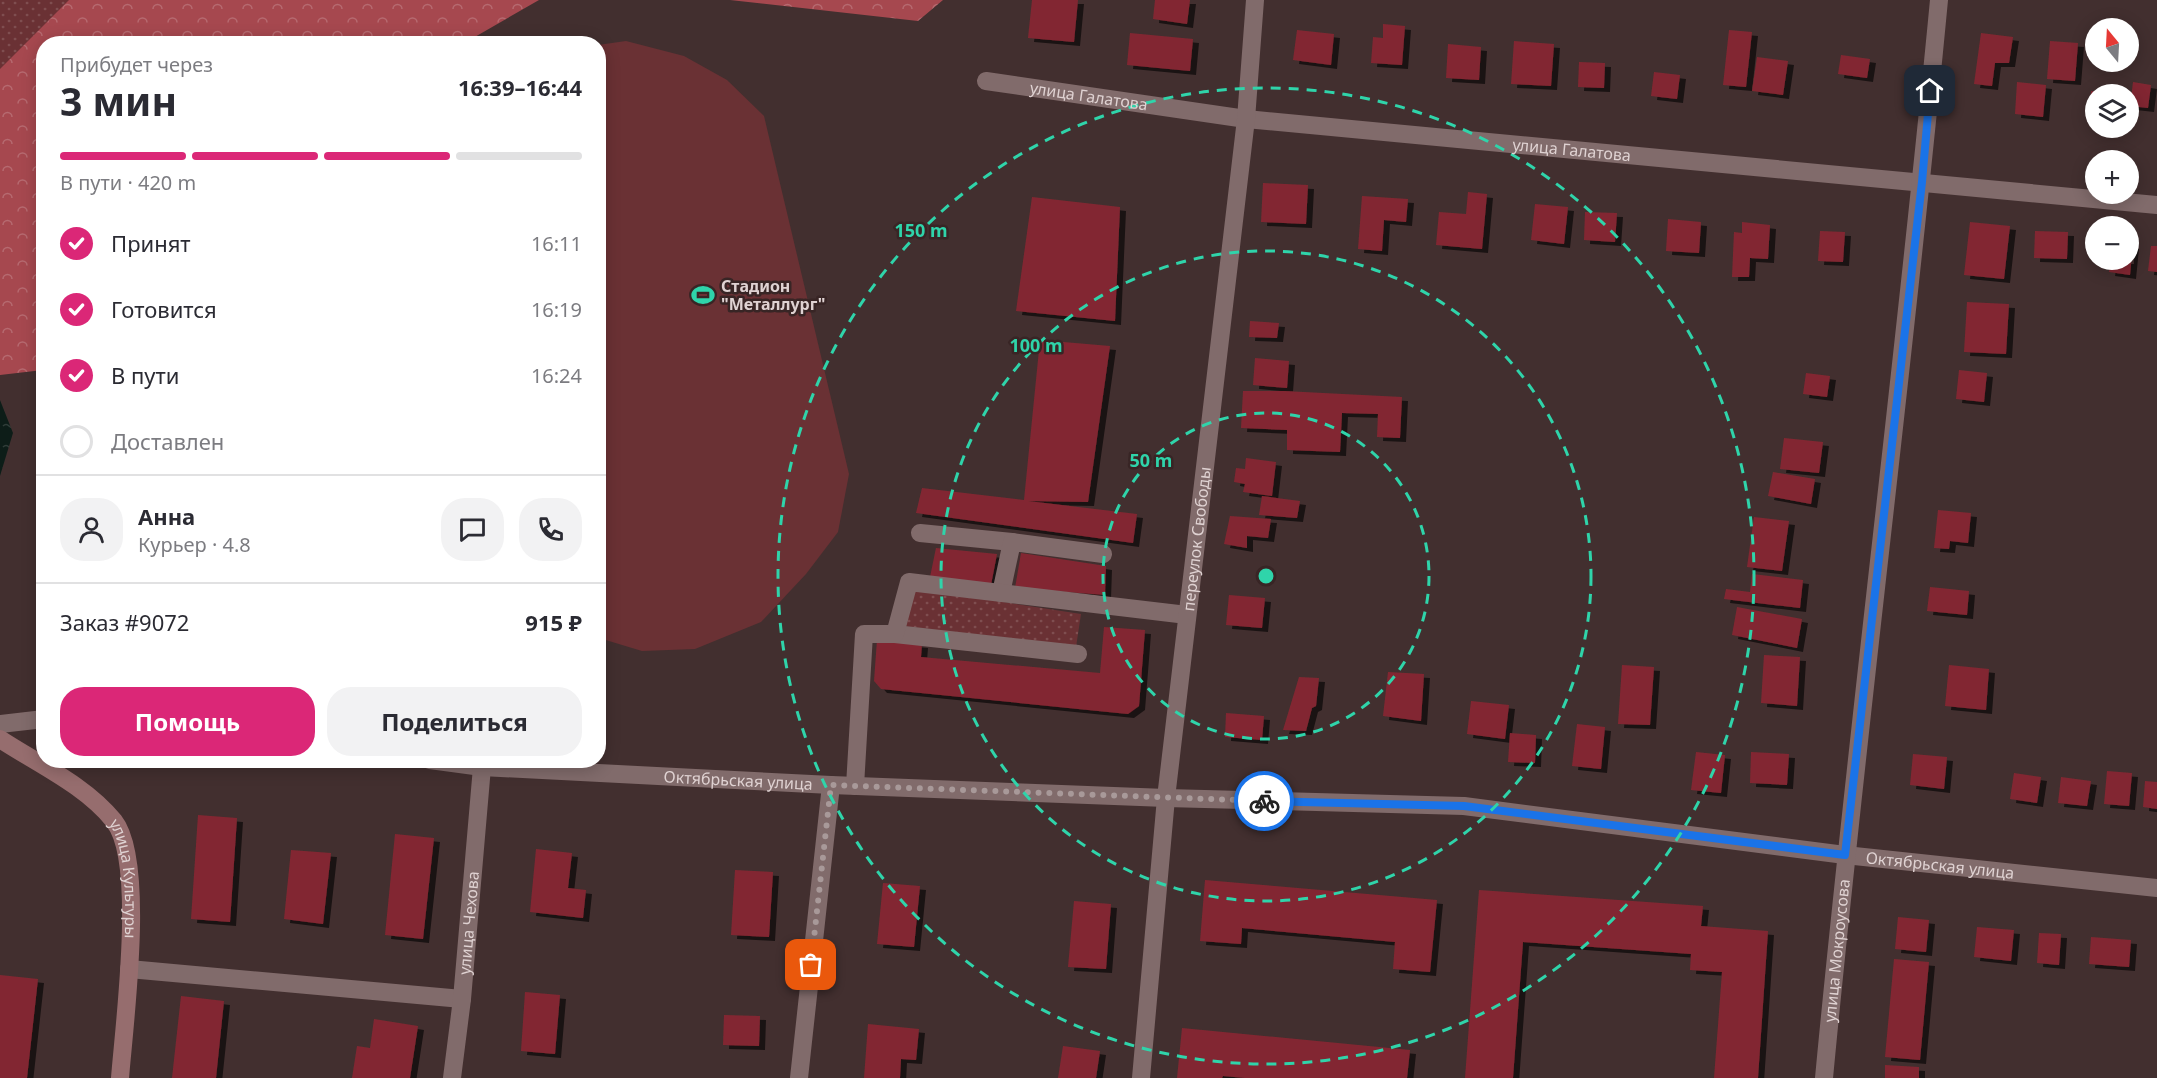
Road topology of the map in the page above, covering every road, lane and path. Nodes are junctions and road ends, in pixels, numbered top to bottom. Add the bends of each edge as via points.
1 (1255, 0) edge
2 (1939, 0) edge
3 (986, 81) dead end
4 (1246, 119) junction
5 (1922, 182) junction
6 (2157, 205) edge
7 (921, 532) dead end
8 (1012, 542) junction
9 (1103, 554) dead end
10 (1001, 593) junction
11 (1187, 615) junction
12 (895, 634) junction
13 (1078, 654) dead end
14 (36, 720) edge
15 (0, 724) edge
16 (0, 739) edge
17 (36, 762) edge
18 (46, 768) edge
19 (482, 768) edge
20 (501, 768) edge
21 (831, 785) junction
22 (855, 786) junction
23 (1166, 798) junction
24 (1845, 855) junction
25 (2157, 888) edge
26 (129, 969) junction
27 (462, 999) junction
28 (120, 1078) edge
29 (452, 1078) edge
30 (799, 1078) edge
31 (1141, 1078) edge
32 (1824, 1078) edge

1 - 4 street, переулок Свободы
2 - 5 street, улица Мокроусова
3 - 4 street, улица Галатова
4 - 5 street, улица Галатова
4 - 11 street, переулок Свободы
5 - 6 street, улица Галатова
5 - 24 street, улица Мокроусова
7 - 8 street
8 - 9 street
8 - 10 street
10 - 11 street
10 - 12 street via 909,582
11 - 23 street, переулок Свободы
12 - 13 street
12 - 22 street via 864,634
14 - 15 street
16 - 17 main road, улица Культуры
18 - 26 main road, улица Культуры via 100,806 116,824 125,846 131,881
19 - 27 street, улица Чехова
20 - 21 street, Октябрьская улица
21 - 22 street, Октябрьская улица
21 - 30 street
22 - 23 street, Октябрьская улица
23 - 24 street, Октябрьская улица via 1464,806
23 - 31 street, переулок Свободы
24 - 25 street, Октябрьская улица
24 - 32 street, улица Мокроусова
26 - 27 street
26 - 28 main road, улица Культуры
27 - 29 street, улица Чехова

